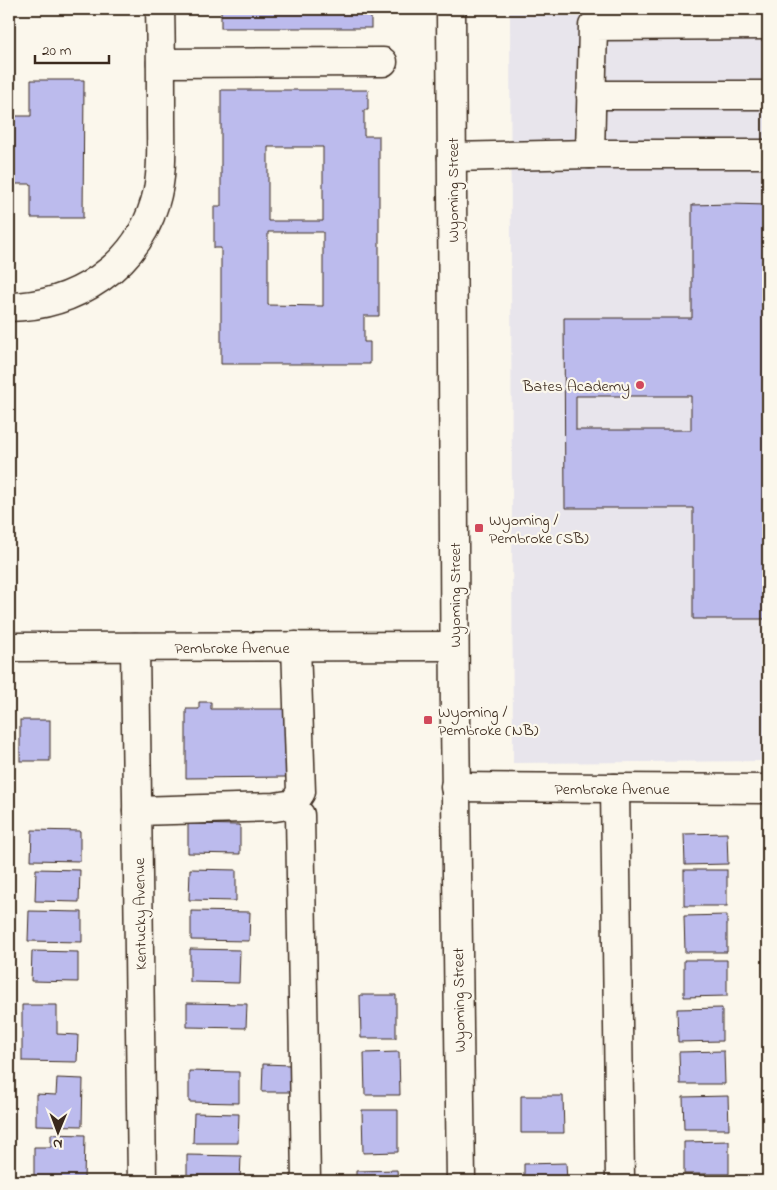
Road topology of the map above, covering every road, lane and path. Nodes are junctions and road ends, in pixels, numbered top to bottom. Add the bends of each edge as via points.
1 (160, 9) edge
2 (452, 9) edge
3 (768, 26) edge
4 (161, 62) junction
5 (384, 62) dead end
6 (768, 95) edge
7 (591, 96) junction
8 (590, 154) junction
9 (768, 154) edge
10 (452, 156) junction
11 (9, 307) edge
12 (296, 646) junction
13 (454, 646) junction
14 (9, 647) edge
15 (135, 647) junction
16 (456, 786) junction
17 (614, 788) junction
18 (768, 789) edge
19 (137, 811) junction
20 (300, 815) dead end
21 (142, 1181) edge
22 (306, 1181) edge
23 (461, 1181) edge
24 (620, 1181) edge

1 - 4 street
2 - 10 street, Wyoming Street
3 - 7 street via 593,26
4 - 5 street
4 - 11 street via 160,180 153,208 139,238 113,269 80,292 42,304
6 - 7 street
7 - 8 street
8 - 9 street
8 - 10 street
10 - 13 street, Wyoming Street
12 - 13 street, Pembroke Avenue
12 - 15 street, Pembroke Avenue
12 - 19 street via 301,792 293,804
13 - 16 street, Wyoming Street
14 - 15 street, Pembroke Avenue
15 - 19 street, Kentucky Avenue
16 - 17 street, Pembroke Avenue
16 - 23 street, Wyoming Street
17 - 18 street, Pembroke Avenue
17 - 24 street
19 - 21 street, Kentucky Avenue
20 - 22 street

